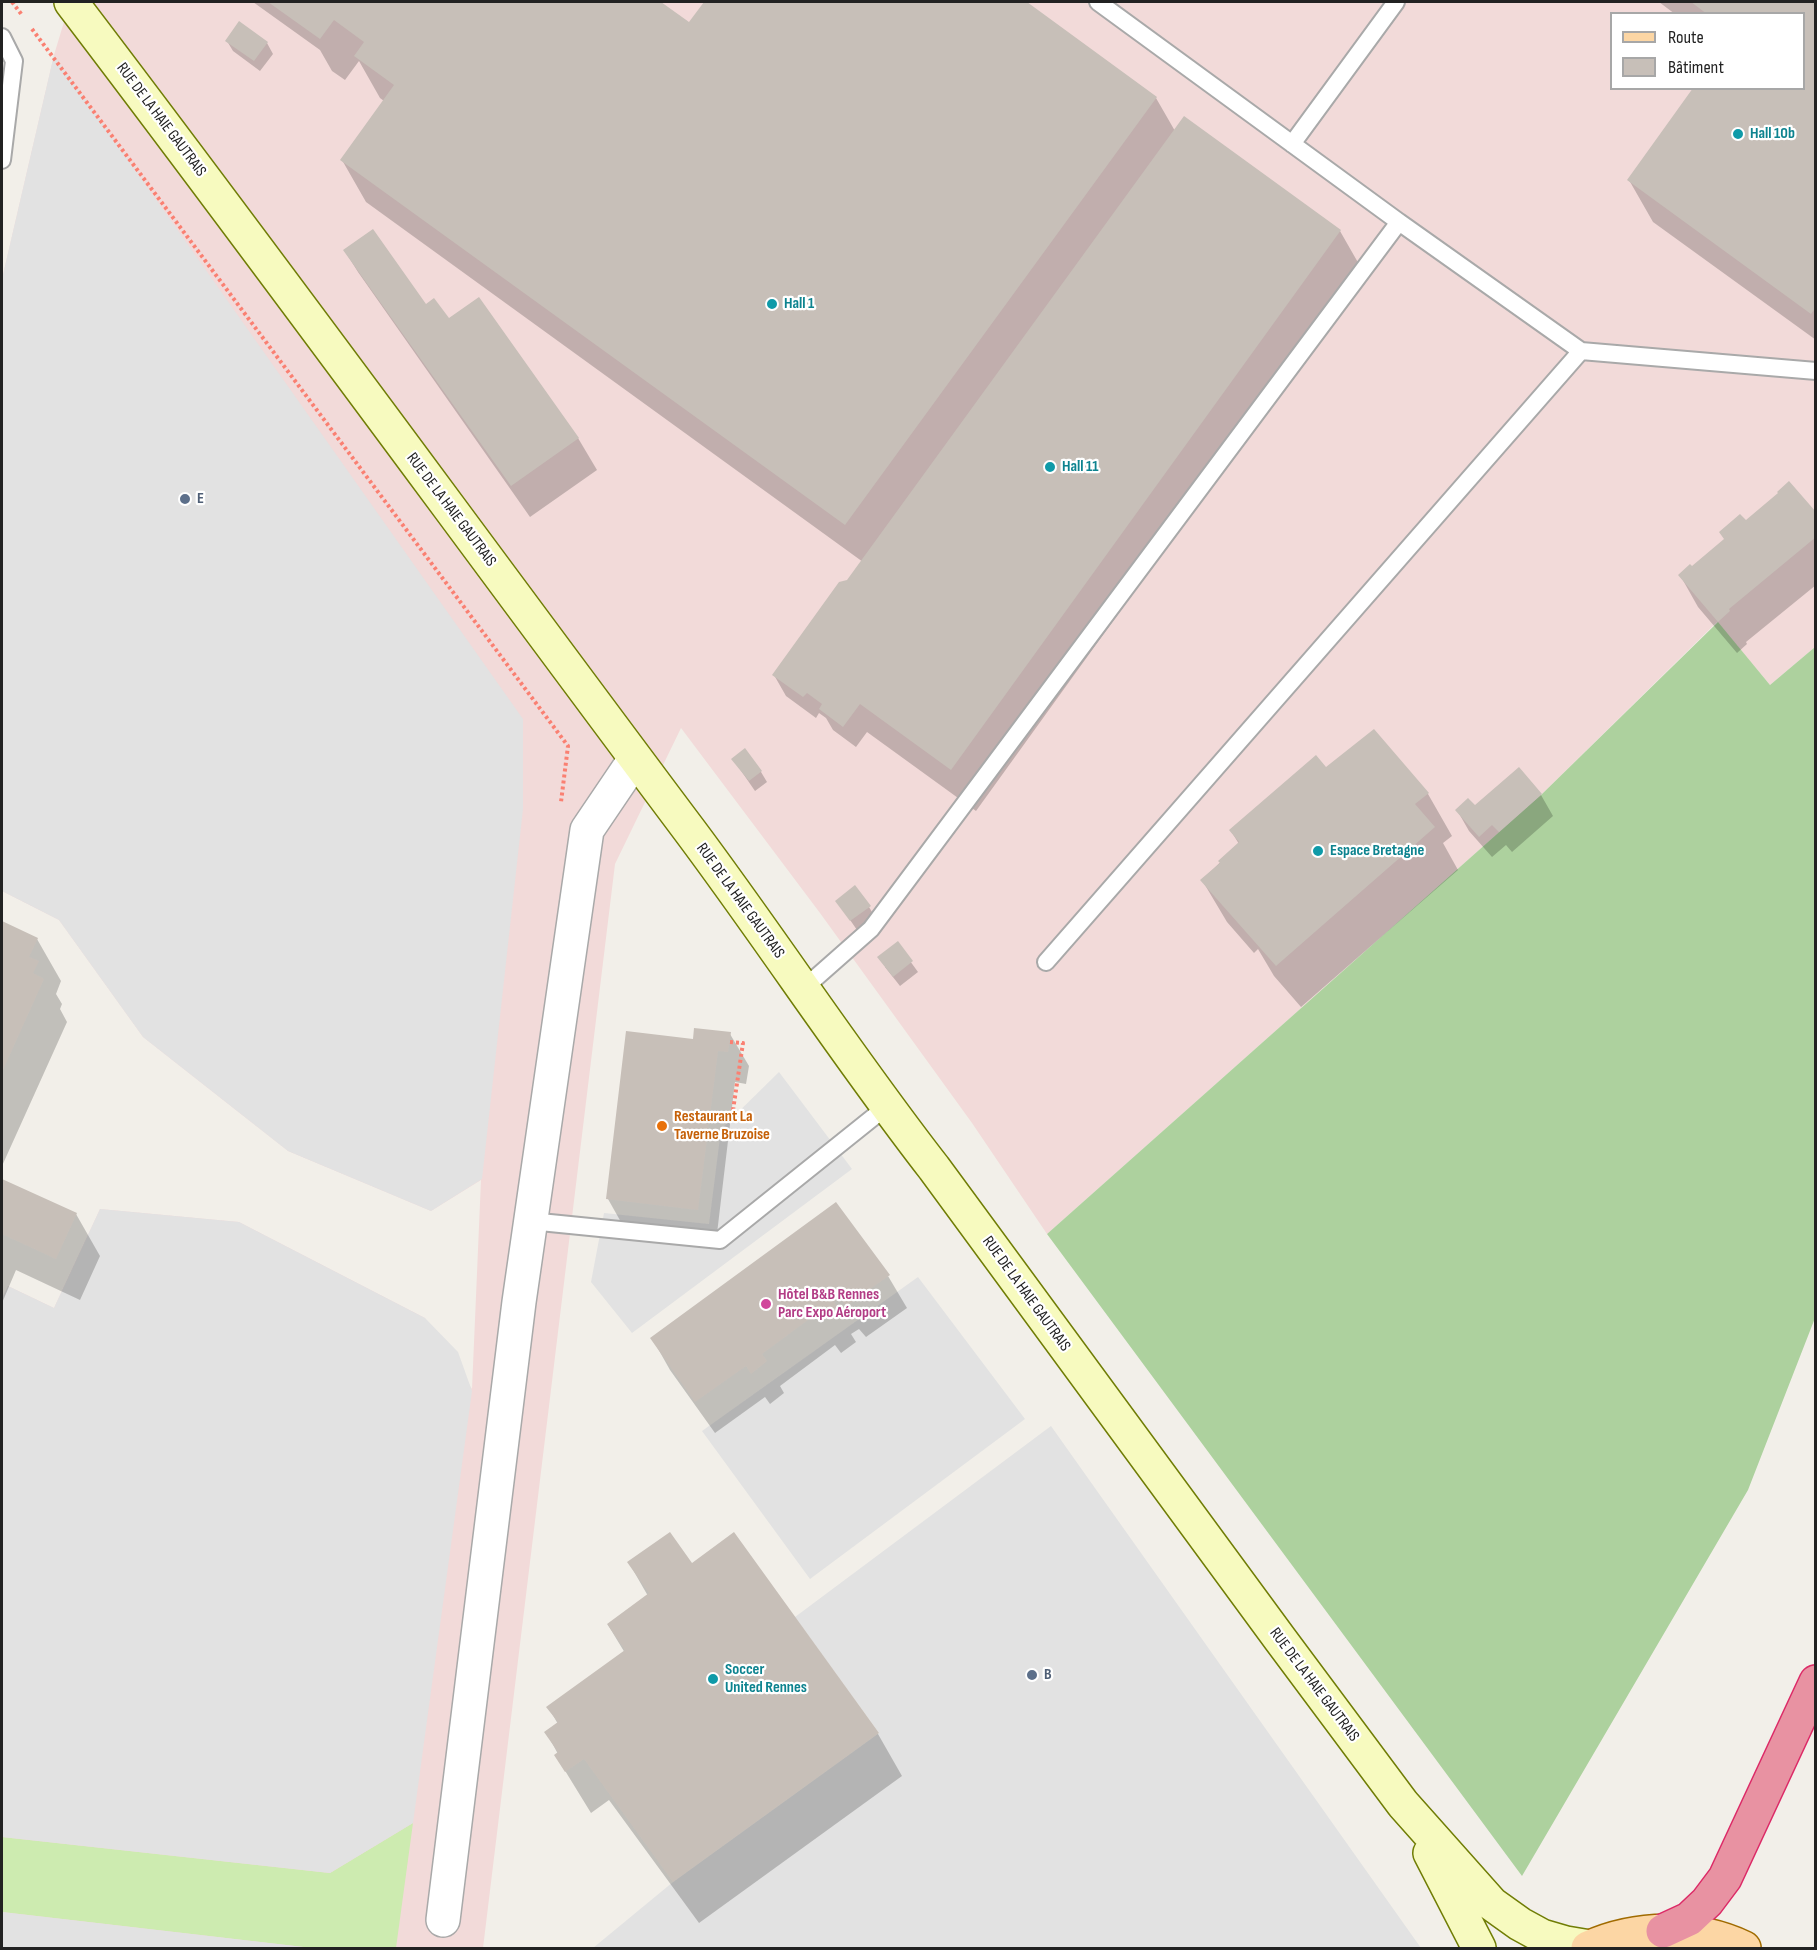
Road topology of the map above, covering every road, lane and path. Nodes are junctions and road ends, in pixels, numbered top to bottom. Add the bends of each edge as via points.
1 (12, 2) edge
2 (71, 2) edge
3 (1098, 2) edge
4 (1396, 2) edge
5 (2, 38) edge
6 (1292, 144) junction
7 (2, 160) edge
8 (1399, 222) junction
9 (1581, 351) junction
10 (1815, 371) edge
11 (635, 759) junction
12 (560, 810) dead end
13 (1046, 962) dead end
14 (803, 989) junction
15 (730, 1042) dead end
16 (886, 1107) junction
17 (732, 1117) dead end
18 (531, 1221) junction
19 (1815, 1682) edge
20 (1403, 1804) junction
21 (443, 1920) dead end
22 (1664, 1931) junction
23 (1479, 1948) edge
24 (1589, 1948) edge
25 (1744, 1948) edge

1 - 12 path via 568,746
2 - 11 street, RUE DE LA HAIE GAUTRAIS
3 - 6 lane
4 - 6 lane
5 - 7 lane via 14,61
6 - 8 lane
8 - 9 lane
8 - 14 lane via 871,929
9 - 10 lane
9 - 13 lane
11 - 14 street, RUE DE LA HAIE GAUTRAIS
11 - 18 street via 587,830
14 - 16 street, RUE DE LA HAIE GAUTRAIS
15 - 17 path via 743,1043
16 - 18 lane via 720,1240
16 - 20 street, RUE DE LA HAIE GAUTRAIS
18 - 21 street
19 - 22 highway via 1725,1878 1689,1919
20 - 23 street, RUE DE LA HAIE GAUTRAIS
20 - 24 street, RUE DE LA HAIE GAUTRAIS via 1492,1904 1542,1936
22 - 24 main road via 1638,1933
22 - 25 main road via 1713,1937

